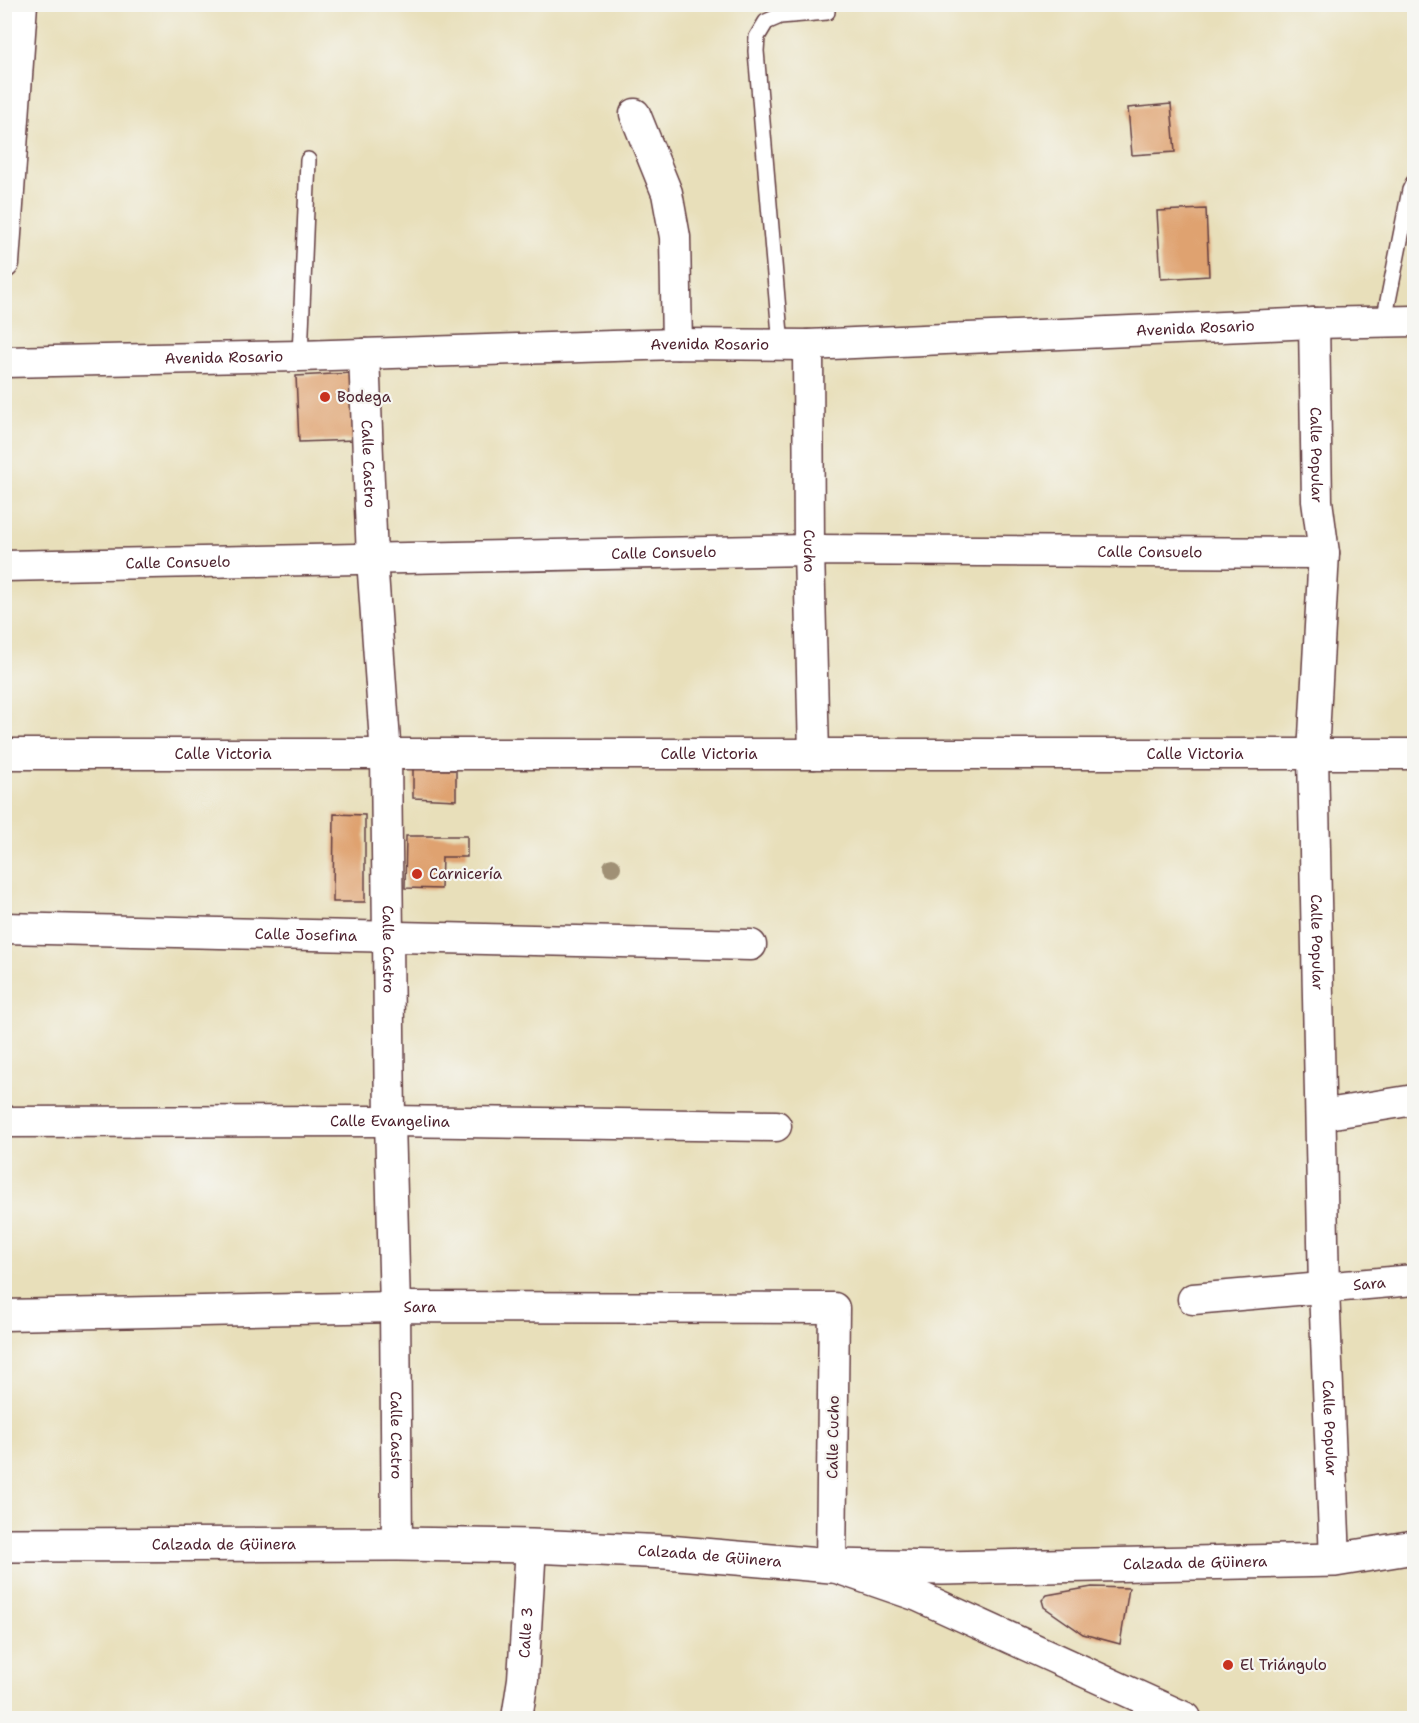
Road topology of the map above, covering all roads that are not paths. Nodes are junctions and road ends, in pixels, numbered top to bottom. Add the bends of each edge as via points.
1 (22, 4) edge
2 (827, 12) dead end
3 (635, 114) dead end
4 (308, 160) dead end
5 (1414, 182) edge
6 (4, 264) edge
7 (1384, 321) junction
8 (1414, 321) edge
9 (1314, 323) junction
10 (677, 344) junction
11 (794, 346) junction
12 (364, 354) junction
13 (300, 356) junction
14 (4, 362) edge
15 (809, 550) junction
16 (1324, 553) junction
17 (372, 559) junction
18 (4, 566) edge
19 (4, 754) edge
20 (814, 754) junction
21 (1313, 754) junction
22 (1414, 754) edge
23 (386, 756) junction
24 (4, 928) edge
25 (388, 938) junction
26 (751, 945) dead end
27 (1414, 1100) edge
28 (1321, 1115) junction
29 (390, 1121) junction
30 (4, 1122) edge
31 (776, 1126) dead end
32 (1414, 1280) edge
33 (1324, 1289) junction
34 (1193, 1299) dead end
35 (395, 1307) junction
36 (834, 1308) joint
37 (4, 1315) edge
38 (397, 1544) junction
39 (4, 1545) edge
40 (531, 1546) junction
41 (1414, 1547) edge
42 (1335, 1560) junction
43 (831, 1566) junction
44 (517, 1719) edge
45 (1186, 1719) edge

1 - 6 street
2 - 11 lane via 780,16 765,22 757,37
3 - 10 street via 667,193 675,237
4 - 13 lane
5 - 7 lane
7 - 8 street, Avenida Rosario
7 - 9 street, Avenida Rosario
9 - 11 street, Avenida Rosario
9 - 16 street, Calle Popular via 1317,501
10 - 11 street, Avenida Rosario
10 - 12 street, Avenida Rosario
11 - 15 street, Cucho
12 - 13 street, Avenida Rosario
12 - 17 street, Calle Castro
13 - 14 street, Avenida Rosario
15 - 16 street, Calle Consuelo
15 - 17 street, Calle Consuelo
15 - 20 street, Cucho
16 - 21 street, Calle Popular
17 - 18 street, Calle Consuelo
17 - 23 street, Calle Castro
19 - 23 street, Calle Victoria
20 - 21 street, Calle Victoria
20 - 23 street, Calle Victoria
21 - 22 street, Calle Victoria
21 - 28 street, Calle Popular
23 - 25 street, Calle Castro
24 - 25 street, Calle Josefina
25 - 26 street, Calle Josefina
25 - 29 street, Calle Castro
27 - 28 street
28 - 33 street, Calle Popular
29 - 30 street, Calle Evangelina
29 - 31 street, Calle Evangelina
29 - 35 street, Calle Castro
32 - 33 street, Sara
33 - 34 street, Sara
33 - 42 street, Calle Popular
35 - 36 street, Sara
35 - 37 street, Sara
35 - 38 street, Calle Castro
36 - 43 street, Calle Cucho
38 - 39 main road, Calzada de Güinera
38 - 40 main road, Calzada de Güinera
40 - 43 main road, Calzada de Güinera via 667,1552
40 - 44 street, Calle 3
41 - 42 main road, Calzada de Güinera
42 - 43 main road, Calzada de Güinera via 944,1568
43 - 45 street via 918,1596

